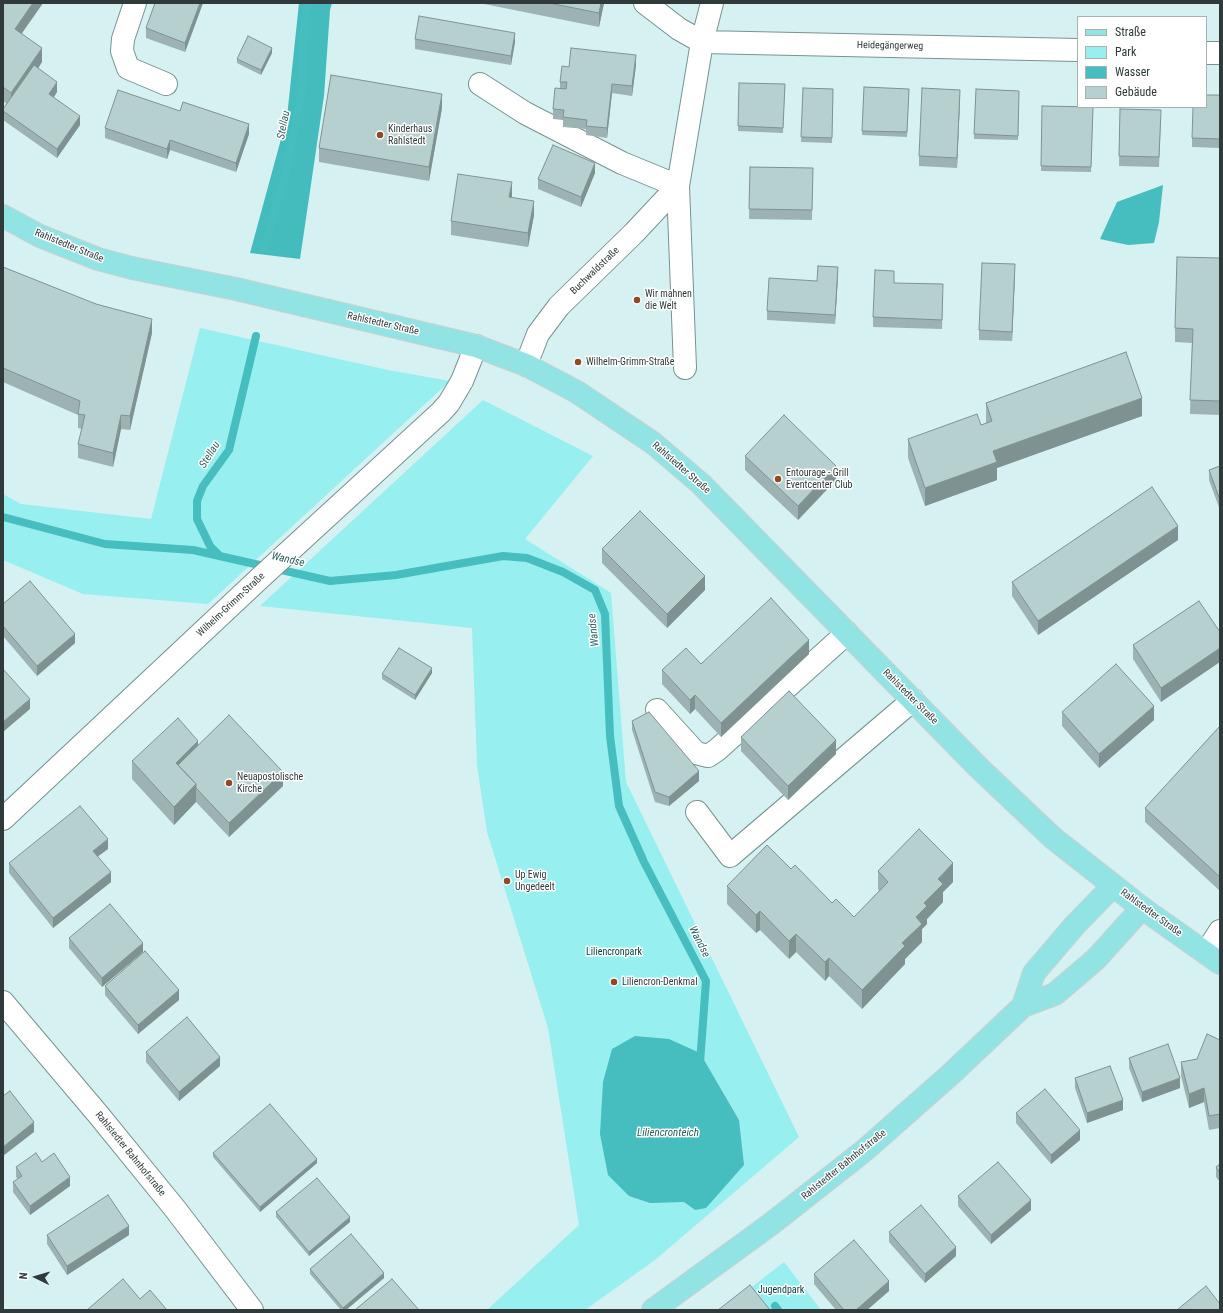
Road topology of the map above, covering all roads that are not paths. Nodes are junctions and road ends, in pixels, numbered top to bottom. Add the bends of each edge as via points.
1 (135, 3) edge
2 (645, 3) edge
3 (712, 3) edge
4 (702, 42) junction
5 (1077, 50) edge
6 (1207, 53) edge
7 (1220, 53) edge
8 (166, 84) dead end
9 (480, 84) dead end
10 (678, 186) junction
11 (3, 216) edge
12 (476, 346) junction
13 (526, 365) junction
14 (685, 368) dead end
15 (847, 633) junction
16 (913, 700) junction
17 (657, 710) dead end
18 (697, 812) dead end
19 (3, 819) edge
20 (1113, 886) junction
21 (1142, 908) junction
22 (1220, 931) edge
23 (1213, 958) edge
24 (3, 1002) edge
25 (1023, 1006) junction
26 (252, 1310) edge
27 (652, 1310) edge

1 - 8 street via 123,39 122,51 128,68
2 - 4 street via 678,29
3 - 4 street
4 - 5 street, Heidegängerweg
4 - 10 street
6 - 7 street
9 - 10 street via 525,113 622,163
10 - 13 street, Buchwaldstraße via 559,306 538,334
10 - 14 street
11 - 12 main road, Rahlstedter Straße via 40,236 98,259
12 - 13 main road, Rahlstedter Straße
12 - 19 street, Wilhelm-Grimm-Straße via 462,381 441,412 278,560
13 - 15 main road, Rahlstedter Straße via 577,392 678,463
15 - 16 main road, Rahlstedter Straße
15 - 17 street via 708,756 696,753
16 - 18 street via 730,856
16 - 20 main road, Rahlstedter Straße via 978,767 1053,838
20 - 21 main road, Rahlstedter Straße
20 - 25 main road, Rahlstedter Bahnhofstraße via 1034,972
21 - 23 main road, Rahlstedter Straße
21 - 25 main road, Rahlstedter Bahnhofstraße via 1096,959 1055,994
22 - 23 street
24 - 26 street, Rahlstedter Bahnhofstraße via 142,1168
25 - 27 main road, Rahlstedter Bahnhofstraße via 952,1074 865,1150 771,1224

